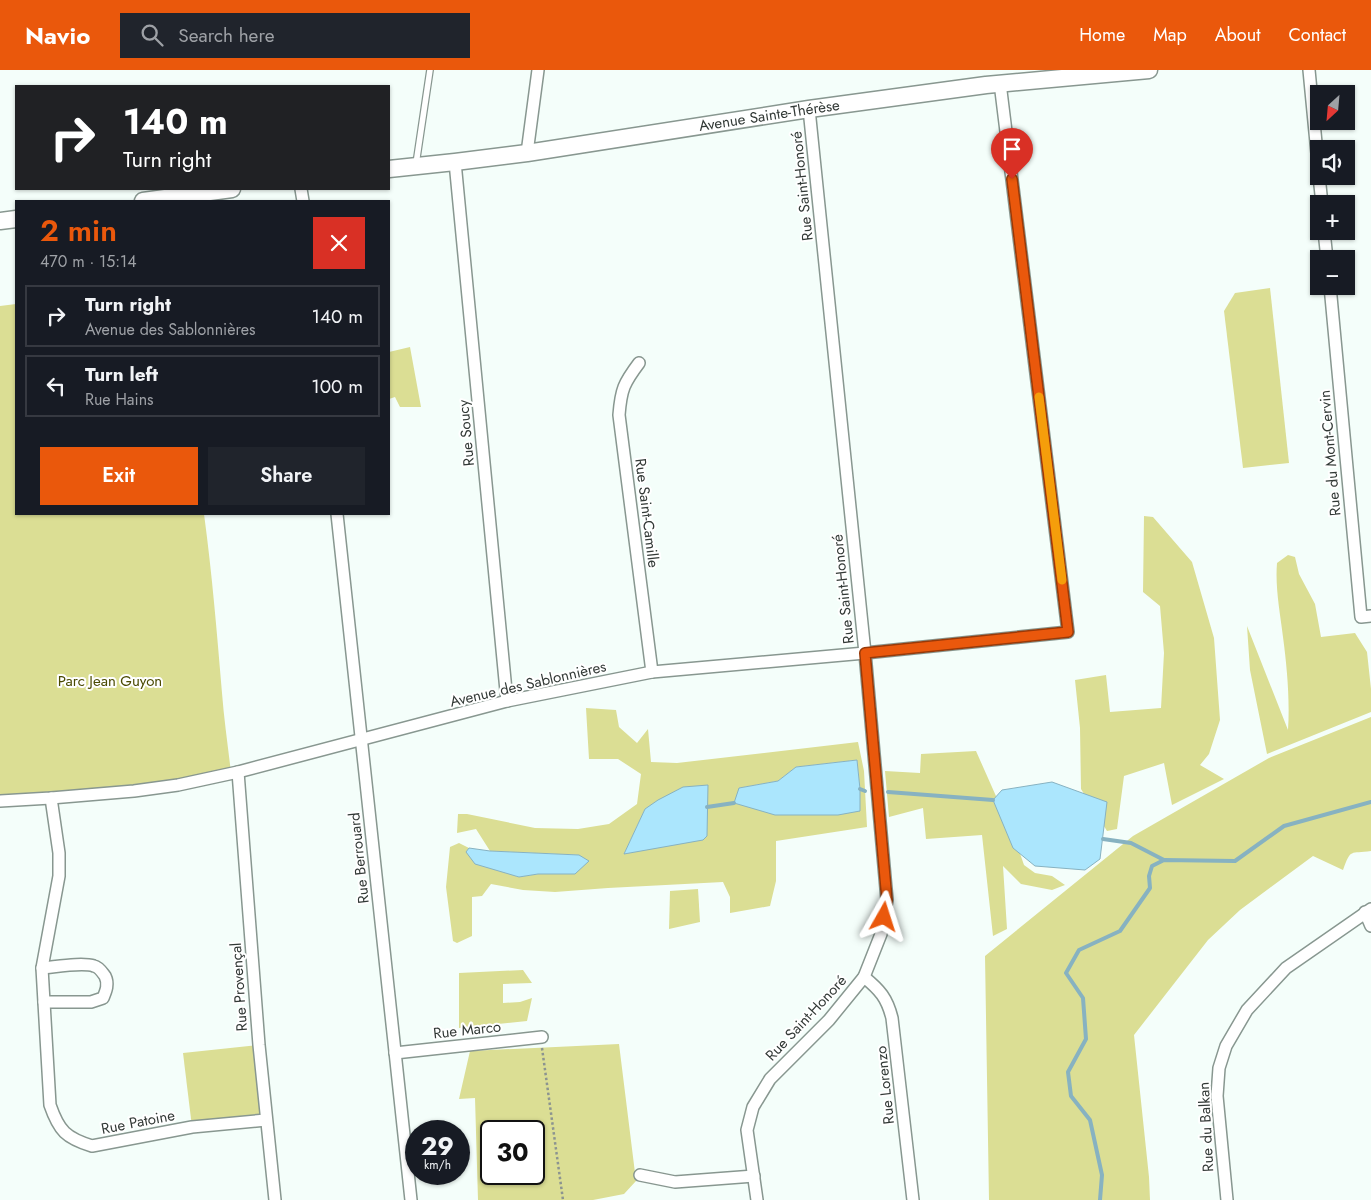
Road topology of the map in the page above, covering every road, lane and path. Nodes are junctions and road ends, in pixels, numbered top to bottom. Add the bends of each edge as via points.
1 (430, 70) edge
2 (538, 70) edge
3 (1150, 70) edge
4 (1309, 70) edge
5 (1030, 75) edge
6 (1000, 83) junction
7 (809, 109) junction
8 (1316, 140) edge
9 (527, 152) junction
10 (455, 162) junction
11 (416, 166) junction
12 (390, 169) edge
13 (225, 190) edge
14 (150, 200) edge
15 (15, 219) edge
16 (0, 221) edge
17 (1331, 295) edge
18 (639, 362) dead end
19 (337, 515) edge
20 (1366, 617) edge
21 (865, 653) junction
22 (652, 672) junction
23 (507, 701) junction
24 (361, 739) junction
25 (238, 772) junction
26 (51, 798) junction
27 (0, 800) edge
28 (1368, 910) edge
29 (1371, 926) edge
30 (42, 968) junction
31 (864, 977) junction
32 (44, 1002) junction
33 (542, 1037) joint
34 (395, 1053) junction
35 (266, 1120) junction
36 (640, 1175) dead end
37 (754, 1176) junction
38 (275, 1200) edge
39 (411, 1200) edge
40 (563, 1200) edge
41 (757, 1200) edge
42 (913, 1200) edge
43 (1226, 1200) edge

1 - 11 lane
2 - 9 street
3 - 5 street, Avenue Sainte-Thérèse
4 - 8 street
5 - 6 street, Avenue Sainte-Thérèse
6 - 7 street, Avenue Sainte-Thérèse
6 - 21 street, Avenue des Sablonnières via 1068,632
7 - 9 street, Avenue Sainte-Thérèse
7 - 21 street, Rue Saint-Honoré
9 - 10 street, Avenue Sainte-Thérèse
10 - 11 street, Avenue Sainte-Thérèse
10 - 23 street, Rue Soucy
11 - 12 street, Avenue Sainte-Thérèse
13 - 14 street
15 - 16 street
17 - 20 street, Rue du Mont-Cervin
18 - 22 street, Rue Saint-Camille via 626,381 620,415
19 - 24 street, Rue Berrouard
21 - 22 street, Avenue des Sablonnières
21 - 31 street, Rue Saint-Honoré via 887,900 881,934
22 - 23 street, Avenue des Sablonnières
23 - 24 street, Avenue des Sablonnières
24 - 25 street, Avenue des Sablonnières
24 - 34 street, Rue Berrouard
25 - 26 street, Avenue des Sablonnières via 178,785
25 - 35 street, Rue Provençal
26 - 27 street, Avenue des Sablonnières
26 - 30 street, Rue Patoine via 60,853
28 - 29 street
28 - 43 street, Rue du Balkan via 1286,968 1247,1010 1226,1046 1219,1068 1217,1096
30 - 32 street, Rue Patoine
30 - 32 street via 95,966 102,971 107,989 103,998 91,1002
31 - 37 street, Rue Saint-Honoré via 829,1020 770,1079 753,1107 747,1130
31 - 42 street, Rue Lorenzo via 889,1003
32 - 35 street, Rue Patoine via 50,1104 63,1132 77,1141 92,1146 192,1127
33 - 34 street, Rue Marco
33 - 40 path
34 - 39 street, Rue Berrouard
35 - 38 street, Rue Provençal
36 - 37 street via 675,1182
37 - 41 street, Rue Saint-Honoré

